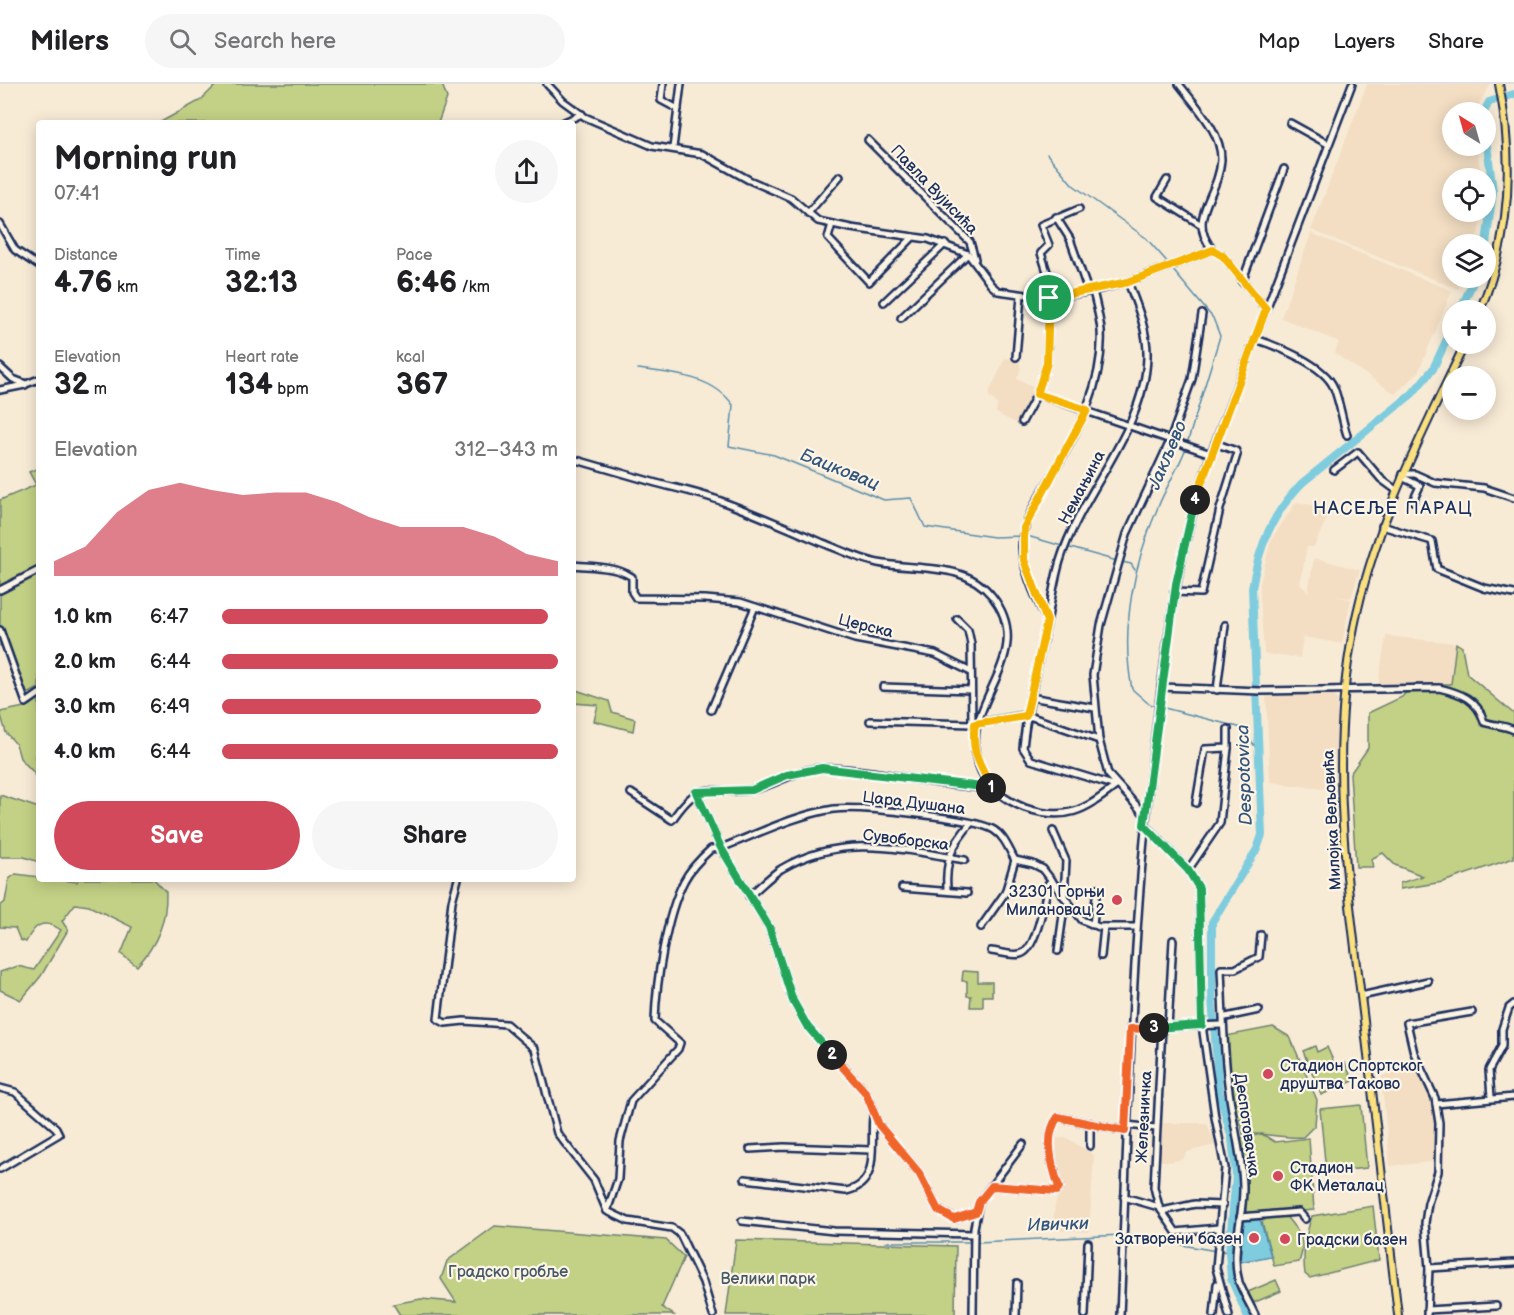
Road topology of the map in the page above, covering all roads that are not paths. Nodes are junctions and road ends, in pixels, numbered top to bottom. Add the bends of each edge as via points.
1 (547, 84) edge
2 (663, 84) edge
3 (681, 84) edge
4 (1179, 84) edge
5 (1350, 84) edge
6 (1499, 84) edge
7 (678, 109) junction
8 (582, 114) junction
9 (569, 120) edge
10 (1290, 123) dead end
11 (868, 140) dead end
12 (1328, 144) junction
13 (673, 148) junction
14 (1284, 169) dead end
15 (840, 176) dead end
16 (1167, 180) dead end
17 (1079, 209) dead end
18 (808, 213) junction
19 (1056, 217) junction
20 (0, 224) edge
21 (832, 224) junction
22 (1200, 224) junction
23 (913, 237) junction
24 (945, 244) junction
25 (1213, 250) junction
26 (968, 254) junction
27 (975, 261) junction
28 (36, 264) edge
29 (1128, 282) junction
30 (1242, 282) junction
31 (1091, 291) junction
32 (1021, 296) junction
33 (1052, 297) junction
34 (1484, 300) edge
35 (884, 302) dead end
36 (1266, 309) junction
37 (1202, 314) dead end
38 (901, 318) dead end
39 (1255, 339) junction
40 (1460, 354) edge
41 (1016, 357) dead end
42 (0, 367) edge
43 (36, 380) edge
44 (26, 384) junction
45 (0, 390) edge
46 (1037, 394) junction
47 (1087, 410) junction
48 (1022, 422) dead end
49 (1127, 426) junction
50 (1347, 435) dead end
51 (1170, 441) junction
52 (1215, 442) junction
53 (1211, 454) junction
54 (576, 460) edge
55 (1334, 470) dead end
56 (1402, 475) junction
57 (1396, 490) junction
58 (1514, 498) edge
59 (1413, 501) dead end
60 (1382, 526) junction
61 (576, 565) edge
62 (36, 572) edge
63 (0, 590) edge
64 (1174, 592) junction
65 (1514, 594) edge
66 (754, 607) junction
67 (957, 619) dead end
68 (1047, 621) junction
69 (1225, 625) dead end
70 (0, 630) edge
71 (969, 671) junction
72 (884, 687) dead end
73 (1161, 687) junction
74 (971, 690) junction
75 (1216, 690) junction
76 (1343, 690) junction
77 (36, 696) edge
78 (1030, 698) junction
79 (1095, 708) junction
80 (711, 710) dead end
81 (1026, 716) junction
82 (870, 721) dead end
83 (974, 724) junction
84 (1228, 729) dead end
85 (1514, 730) edge
86 (1099, 740) junction
87 (1228, 748) junction
88 (1116, 786) junction
89 (992, 788) junction
90 (696, 792) junction
91 (631, 793) dead end
92 (1196, 803) dead end
93 (1145, 815) junction
94 (971, 823) junction
95 (1144, 825) junction
96 (1053, 831) dead end
97 (721, 848) junction
98 (948, 857) junction
99 (965, 860) dead end
100 (1015, 860) junction
101 (1188, 870) junction
102 (1052, 880) junction
103 (457, 882) edge
104 (902, 888) dead end
105 (1098, 888) dead end
106 (947, 890) junction
107 (967, 893) dead end
108 (749, 896) junction
109 (1064, 897) junction
110 (1072, 908) junction
111 (1093, 925) junction
112 (981, 927) dead end
113 (1104, 927) junction
114 (1136, 927) junction
115 (1261, 935) dead end
116 (1173, 940) dead end
117 (991, 951) dead end
118 (1058, 951) dead end
119 (1101, 956) dead end
120 (1428, 981) dead end
121 (1361, 996) junction
122 (1514, 1004) edge
123 (1259, 1010) dead end
124 (1472, 1012) dead end
125 (1226, 1017) junction
126 (1204, 1025) junction
127 (1221, 1025) junction
128 (1165, 1027) junction
129 (1130, 1029) junction
130 (0, 1088) edge
131 (1491, 1097) junction
132 (1514, 1097) edge
133 (1436, 1104) junction
134 (873, 1115) junction
135 (1090, 1123) junction
136 (1126, 1128) junction
137 (1156, 1128) junction
138 (1023, 1144) dead end
139 (1090, 1146) dead end
140 (750, 1149) dead end
141 (871, 1150) junction
142 (0, 1169) edge
143 (745, 1179) dead end
144 (992, 1186) junction
145 (1124, 1197) junction
146 (1223, 1205) junction
147 (1160, 1209) junction
148 (607, 1211) junction
149 (976, 1212) junction
150 (1240, 1217) junction
151 (1305, 1219) dead end
152 (742, 1221) dead end
153 (1218, 1228) junction
154 (974, 1236) junction
155 (1088, 1244) dead end
156 (1514, 1263) edge
157 (1429, 1268) junction
158 (1218, 1282) junction
159 (1017, 1283) dead end
160 (1496, 1306) dead end
161 (1427, 1313) edge
162 (713, 1315) edge
163 (973, 1315) edge
164 (1016, 1315) edge
165 (1085, 1315) edge
166 (1120, 1315) edge
167 (1214, 1315) edge
168 (1229, 1315) edge
169 (1255, 1315) edge
170 (1398, 1315) edge

1 - 8 street
2 - 7 street via 662,100
3 - 7 street
4 - 22 street via 1209,123 1221,159
5 - 12 street
6 - 34 main road via 1509,158 1505,222 1497,264
7 - 13 street
8 - 9 street
8 - 13 street via 652,146
10 - 12 street
11 - 27 street, Павла Вујисића via 970,242
12 - 36 street
13 - 18 street via 702,154 791,198
14 - 30 street
15 - 18 street
16 - 22 street via 1157,197
17 - 19 street
18 - 21 street
19 - 31 street via 1070,239
19 - 33 street via 1041,225 1049,245 1041,253
20 - 28 street via 15,250
21 - 23 street
21 - 23 street via 828,238 868,282
22 - 25 street
23 - 24 street
24 - 26 street
24 - 35 street
25 - 29 street
25 - 30 street via 1223,256
26 - 27 street
26 - 38 street
27 - 32 street via 991,285
29 - 31 street
29 - 49 street, Немањина via 1142,321 1147,354 1142,384
30 - 36 street
31 - 33 street
31 - 47 street via 1101,331 1099,361
32 - 33 street
32 - 41 street
33 - 46 street via 1047,363
36 - 39 street
37 - 51 street via 1192,379
39 - 50 street via 1294,355 1334,386
39 - 52 street
40 - 56 main road, Милојка Вељовића
42 - 44 street
43 - 44 street
44 - 45 street
46 - 47 street
46 - 48 street
47 - 49 street
47 - 68 street via 1023,536 1027,572
49 - 51 street
49 - 68 street, Немањина via 1081,509 1065,547
51 - 53 street
51 - 79 street via 1118,561 1101,625 1094,675
52 - 53 street
52 - 64 street via 1236,450 1238,455 1220,509 1201,593
53 - 64 street via 1188,527
54 - 83 street via 723,501 871,562 943,570 975,581 998,604 1008,642 1002,669
55 - 57 street via 1358,452
56 - 57 main road, Милојка Вељовића
56 - 58 street via 1415,474 1436,483 1484,488
56 - 59 street via 1420,486
57 - 60 main road, Милојка Вељовића
60 - 65 street via 1432,541 1437,569 1484,588
60 - 76 main road, Милојка Вељовића via 1359,603
61 - 66 street, Церска via 628,574 636,598 727,600
62 - 63 street
64 - 73 street
66 - 71 street, Церска via 855,639 936,654
66 - 80 street
67 - 71 street via 970,637
68 - 78 street, Немањина
69 - 75 street
70 - 77 street via 26,703
71 - 74 street
72 - 74 street
73 - 75 street
73 - 93 street
74 - 83 street
75 - 76 street
76 - 85 street via 1438,687 1474,701 1485,722
76 - 121 main road, Милојка Вељовића via 1341,817
78 - 79 street
78 - 81 street, Немањина
79 - 86 street
81 - 83 street
81 - 86 street
81 - 88 street, Немањина via 1023,748 1031,760
82 - 83 street
83 - 89 street via 977,763
84 - 87 street
86 - 88 street via 1108,774
87 - 92 street via 1205,749
87 - 101 street via 1220,823
88 - 89 street via 1075,813 1030,809
88 - 93 street
89 - 90 street via 822,768 787,775 752,790
90 - 91 street via 672,820
90 - 97 street
93 - 95 street
94 - 97 street, Цара Душана via 835,809
94 - 98 street
94 - 100 street, Цара Душана via 992,828
95 - 101 street
95 - 114 street
96 - 109 street via 1065,861
97 - 108 street
97 - 148 street, Цара Душана via 711,849 684,880 670,918 655,1022 680,1042 632,1101 620,1141 618,1179
98 - 99 street, Сувоборска
98 - 106 street
98 - 108 street, Сувоборска via 878,846 837,848 781,869
100 - 102 street via 1039,866
100 - 112 street via 1005,893
101 - 126 street via 1201,898
102 - 109 street
102 - 117 street via 1027,951
103 - 148 street via 438,1019 445,1023 506,1024 535,1049 557,1133 594,1180
104 - 106 street
105 - 111 street
106 - 107 street
108 - 134 street via 769,927 793,1001 807,1026 866,1093
109 - 110 street
110 - 111 street via 1082,920
110 - 118 street via 1062,917
111 - 113 street
113 - 114 street
113 - 119 street
114 - 129 street
115 - 125 street via 1258,957 1235,969 1221,969
116 - 128 street, Железничка
120 - 121 street
121 - 170 main road, Милојка Вељовића
122 - 131 street via 1502,1029 1502,1046 1489,1070
123 - 125 street
124 - 133 street via 1407,1023 1414,1053
125 - 127 street
126 - 127 street
126 - 128 street
126 - 146 street via 1225,1168
127 - 150 street, Деспотовачка via 1229,1094 1239,1137 1243,1188
128 - 129 street
128 - 137 street, Железничка
129 - 136 street
130 - 142 street via 15,1092 56,1128 58,1136
131 - 132 street
131 - 133 street
133 - 157 street via 1438,1172 1425,1223
134 - 141 street
134 - 149 street via 919,1173 938,1210 954,1219
135 - 136 street
135 - 139 street
135 - 144 street via 1055,1119 1050,1161 1059,1187 1056,1191
136 - 137 street
136 - 145 street
137 - 147 street, Железничка via 1153,1172
138 - 144 street
140 - 141 street
141 - 143 street via 870,1174 852,1190
144 - 149 street
145 - 147 street
145 - 166 street
146 - 147 street
146 - 153 street
147 - 153 street via 1176,1232
148 - 162 street via 628,1221 672,1228 680,1234 703,1282
149 - 154 street
150 - 151 street via 1299,1212
150 - 169 street, Деспотовачка via 1236,1248 1239,1281
152 - 154 street via 834,1231
153 - 158 street
154 - 163 street
155 - 165 street
156 - 157 street
157 - 161 street
158 - 167 street
158 - 168 street
159 - 164 street
160 - 161 street

